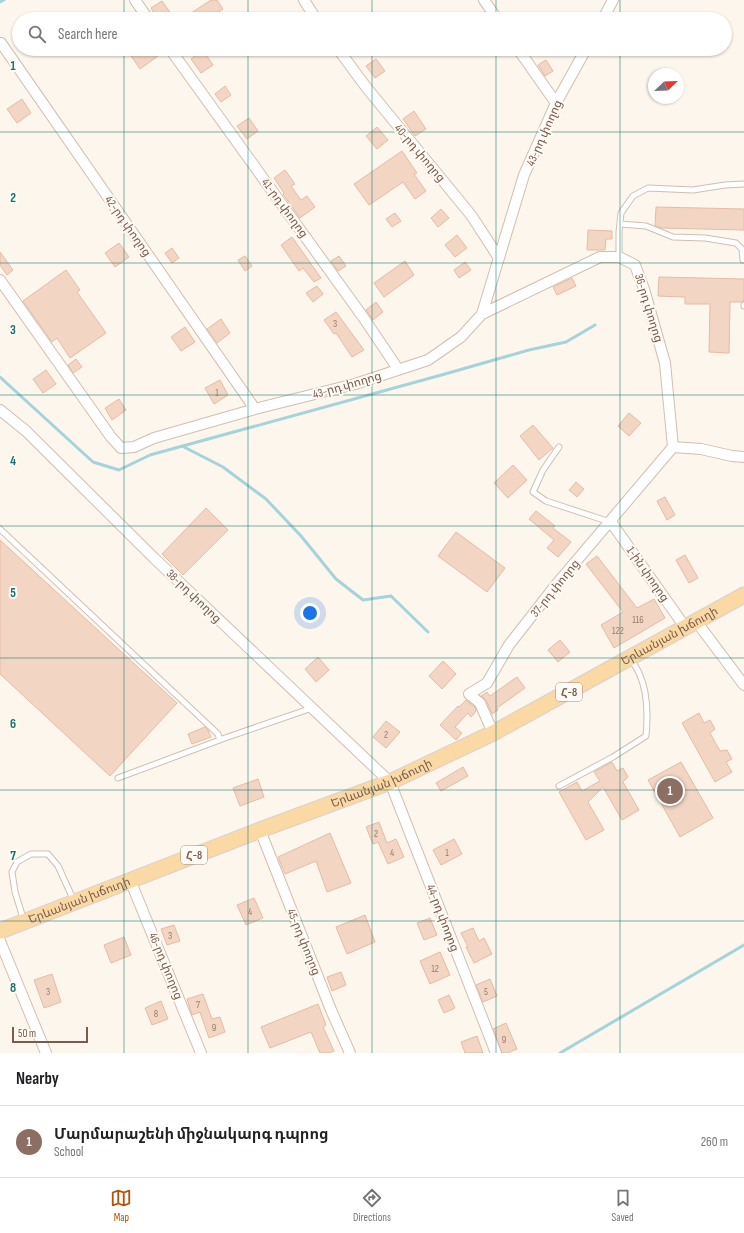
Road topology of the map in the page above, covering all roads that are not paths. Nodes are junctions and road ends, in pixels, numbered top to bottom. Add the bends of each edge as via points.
1 (135, 0) edge
2 (304, 0) edge
3 (484, 0) edge
4 (613, 0) edge
5 (143, 12) edge
6 (312, 12) edge
7 (492, 12) edge
8 (607, 12) edge
9 (1, 43) dead end
10 (175, 56) edge
11 (343, 56) edge
12 (523, 56) edge
13 (582, 56) edge
14 (556, 103) junction
15 (744, 184) edge
16 (620, 224) junction
17 (619, 257) junction
18 (499, 258) junction
19 (743, 260) edge
20 (0, 280) edge
21 (482, 314) junction
22 (398, 369) junction
23 (255, 409) junction
24 (0, 410) edge
25 (559, 447) dead end
26 (673, 447) junction
27 (744, 457) edge
28 (611, 522) junction
29 (0, 529) edge
30 (744, 595) edge
31 (690, 624) junction
32 (630, 658) junction
33 (744, 686) edge
34 (312, 708) junction
35 (493, 733) junction
36 (220, 740) junction
37 (118, 778) dead end
38 (390, 782) junction
39 (558, 786) dead end
40 (260, 830) junction
41 (130, 880) junction
42 (74, 902) junction
43 (24, 921) junction
44 (0, 931) edge
45 (0, 941) edge
46 (46, 1053) edge
47 (201, 1053) edge
48 (350, 1053) edge
49 (496, 1053) edge

1 - 5 street
2 - 6 street
3 - 7 street
4 - 8 street
9 - 23 street, 42-րդ փողոց
10 - 22 street, 41-րդ փողոց
11 - 18 street, 40-րդ փողոց via 472,215
12 - 14 street
13 - 14 street, 43-րդ փողոց
14 - 18 street, 43-րդ փողոց via 524,175
15 - 16 lane via 693,190 648,188 633,196 621,213
16 - 17 lane
16 - 19 lane via 646,226 673,236 736,243 742,249
17 - 21 street via 600,257
17 - 26 street, 36-րդ փողոց via 635,264 644,289 665,363
18 - 21 street, 43-րդ փողոց
20 - 23 street, 43-րդ փողոց via 110,437 121,448 134,447 154,438
21 - 22 street, 43-րդ փողոց via 461,337 428,360
22 - 23 street, 43-րդ փողոց via 355,384
24 - 34 street, 38-րդ փողոց via 26,431 155,559
25 - 28 lane via 542,470 533,492 546,502
26 - 27 street
26 - 28 street, 37-րդ փողոց
28 - 31 street, 1-ին փողոց
28 - 35 street, 37-րդ փողոց via 555,586 514,639 487,683 469,694 480,703
29 - 36 lane via 218,734
30 - 31 main road, Երևանյան խճուղի / Հ-8
31 - 32 main road, Երևանյան խճուղի / Հ-8
31 - 33 street, 1-ին փողոց
32 - 35 main road, Երևանյան խճուղի / Հ-8
32 - 39 lane via 639,673 644,690 648,714 646,736
34 - 36 lane
34 - 38 street, 38-րդ փողոց
35 - 38 main road, Երևանյան խճուղի / Հ-8
36 - 37 lane
38 - 40 main road, Երևանյան խճուղի / Հ-8
38 - 49 street, 44-րդ փողոց
40 - 41 main road, Երևանյան խճուղի / Հ-8
40 - 48 street, 45-րդ փողոց
41 - 42 main road, Երևանյան խճուղի / Հ-8
41 - 47 street, 46-րդ փողոց
42 - 43 main road, Երևանյան խճուղի / Հ-8
42 - 43 lane via 58,866 48,854 31,854 17,862 12,872
43 - 44 main road, Երևանյան խճուղի / Հ-8
45 - 46 street

